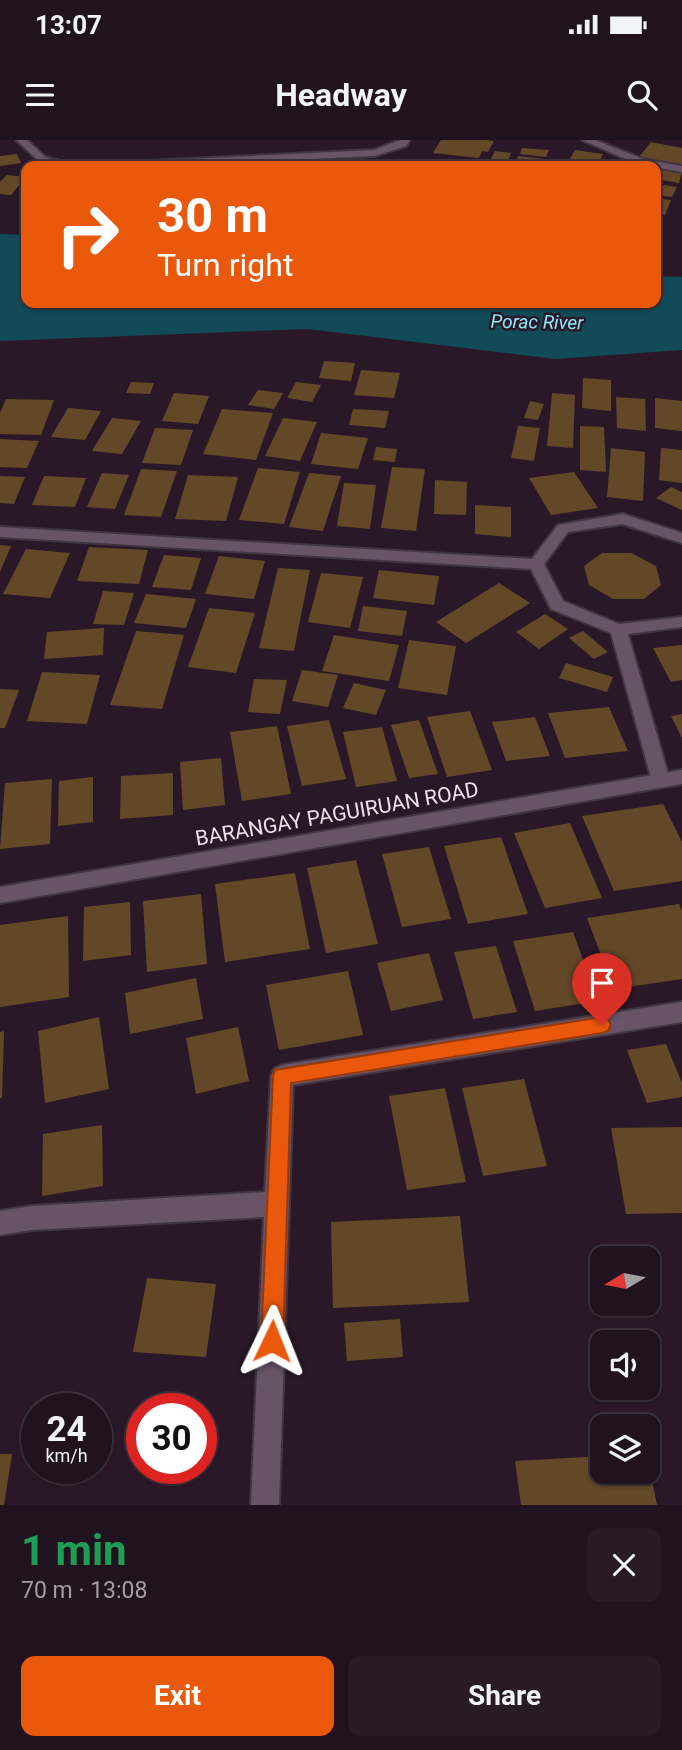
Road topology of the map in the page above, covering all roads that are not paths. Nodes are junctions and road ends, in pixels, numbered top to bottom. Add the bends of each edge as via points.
1 (21, 140) edge
2 (405, 140) edge
3 (587, 140) edge
4 (49, 161) edge
5 (209, 161) edge
6 (639, 161) edge
7 (661, 165) edge
8 (682, 169) edge
9 (0, 532) edge
10 (682, 538) edge
11 (536, 564) junction
12 (682, 622) edge
13 (618, 630) junction
14 (682, 777) edge
15 (661, 781) junction
16 (0, 895) edge
17 (682, 1012) edge
18 (277, 1204) junction
19 (0, 1223) edge
20 (265, 1505) edge

1 - 4 street
2 - 5 street via 375,153
3 - 6 street
7 - 8 street
9 - 11 street
10 - 11 street via 623,519 563,528
11 - 13 street via 557,605
12 - 13 street
13 - 15 street
14 - 15 street, BARANGAY PAGUIRUAN ROAD
15 - 16 street, BARANGAY PAGUIRUAN ROAD
17 - 18 street via 282,1076
18 - 19 street
18 - 20 street

